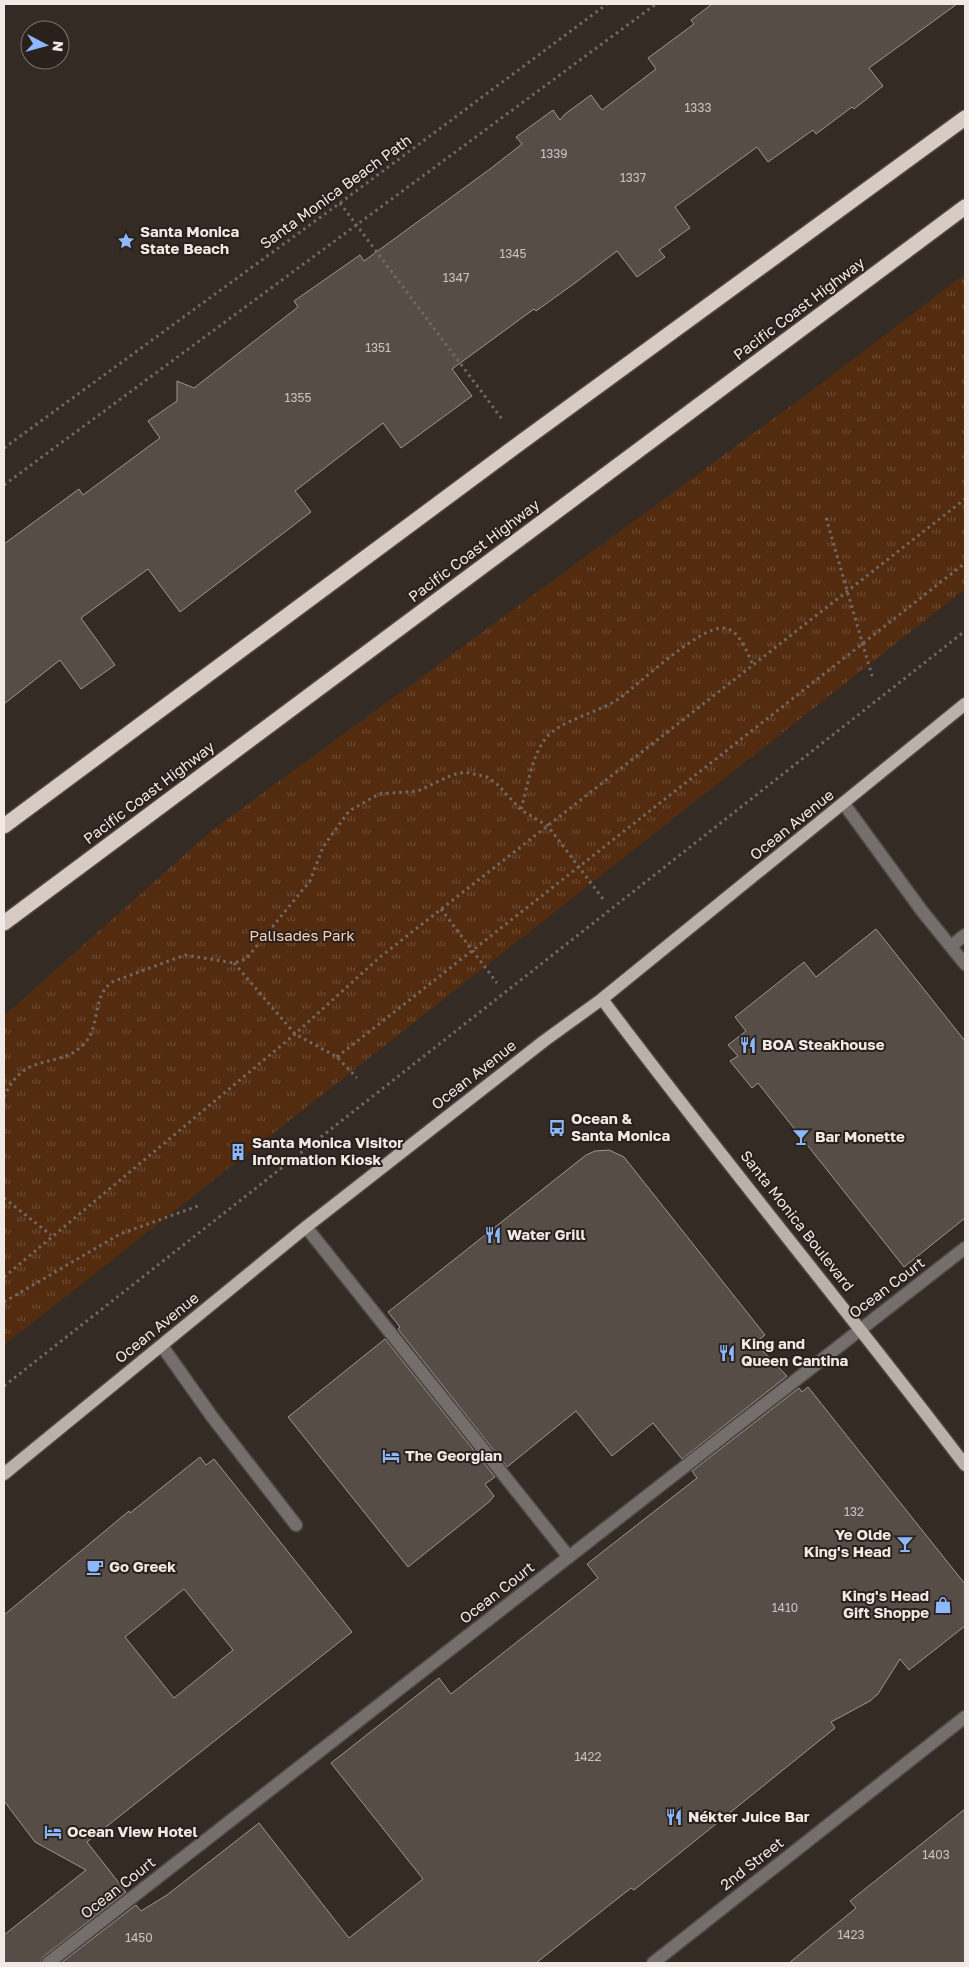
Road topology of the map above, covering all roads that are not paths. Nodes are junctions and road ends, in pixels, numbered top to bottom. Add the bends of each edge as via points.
1 (965, 118) edge
2 (965, 208) edge
3 (965, 704) edge
4 (844, 804) junction
5 (4, 826) edge
6 (4, 922) edge
7 (965, 935) edge
8 (951, 946) junction
9 (965, 964) edge
10 (602, 999) junction
11 (306, 1227) junction
12 (965, 1248) edge
13 (861, 1328) junction
14 (162, 1346) junction
15 (965, 1465) edge
16 (4, 1474) edge
17 (296, 1525) dead end
18 (569, 1557) junction
19 (965, 1717) edge
20 (48, 1963) edge
21 (653, 1963) edge

1 - 5 highway
2 - 6 highway, Pacific Coast Highway
3 - 4 main road, Ocean Avenue
4 - 8 street
4 - 10 main road, Ocean Avenue
7 - 8 street
8 - 9 street
10 - 11 main road, Ocean Avenue
10 - 13 main road, Santa Monica Boulevard
11 - 14 main road, Ocean Avenue
11 - 18 street
12 - 13 street, Ocean Court
13 - 15 main road, Santa Monica Boulevard
13 - 18 street, Ocean Court
14 - 16 main road, Ocean Avenue
14 - 17 street
18 - 20 street, Ocean Court
19 - 21 street, 2nd Street

